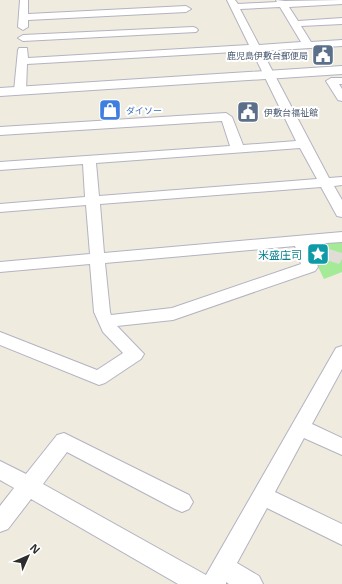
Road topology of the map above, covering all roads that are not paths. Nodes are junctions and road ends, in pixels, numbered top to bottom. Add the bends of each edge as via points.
1 (24, 0) edge
2 (342, 1) edge
3 (281, 2) edge
4 (233, 3) edge
5 (24, 17) junction
6 (342, 21) edge
7 (295, 24) junction
8 (192, 26) edge
9 (23, 38) junction
10 (342, 43) edge
11 (308, 45) junction
12 (255, 48) junction
13 (22, 61) junction
14 (342, 70) edge
15 (270, 75) junction
16 (342, 81) edge
17 (20, 90) junction
18 (0, 92) edge
19 (342, 98) edge
20 (0, 131) edge
21 (304, 144) junction
22 (238, 149) junction
23 (89, 160) junction
24 (0, 166) edge
25 (342, 181) edge
26 (326, 182) junction
27 (93, 200) junction
28 (0, 208) edge
29 (342, 213) edge
30 (342, 237) edge
31 (301, 241) junction
32 (98, 259) junction
33 (0, 267) edge
34 (106, 321) junction
35 (0, 338) edge
36 (340, 362) edge
37 (301, 428) junction
38 (342, 446) edge
39 (0, 470) edge
40 (29, 487) junction
41 (263, 496) junction
42 (182, 502) dead end
43 (0, 522) edge
44 (342, 535) edge
45 (218, 576) edge
46 (200, 584) edge
47 (251, 584) edge

1 - 5 street
2 - 3 street
3 - 4 street
3 - 7 street
4 - 12 street
5 - 8 street
5 - 9 street
6 - 7 street
7 - 11 street
8 - 9 street
8 - 12 street
8 - 13 street
9 - 13 street
10 - 11 street
11 - 12 street
12 - 15 street
13 - 17 street
14 - 15 street
15 - 17 street
15 - 21 street
16 - 19 street via 331,81
17 - 18 street
20 - 22 street via 226,117
21 - 22 street
21 - 26 street
22 - 23 street
23 - 24 street
23 - 27 street
25 - 26 street
26 - 27 street
26 - 29 street
27 - 28 street
27 - 32 street
30 - 31 street
31 - 32 street
31 - 34 street via 310,266 173,314
32 - 33 street
32 - 34 street via 102,312
34 - 35 street via 109,328 135,354 99,378
36 - 37 street
37 - 38 street
37 - 41 street
39 - 40 street
40 - 42 street via 64,442
40 - 43 street
40 - 46 street
41 - 44 street
41 - 45 street
45 - 47 street

